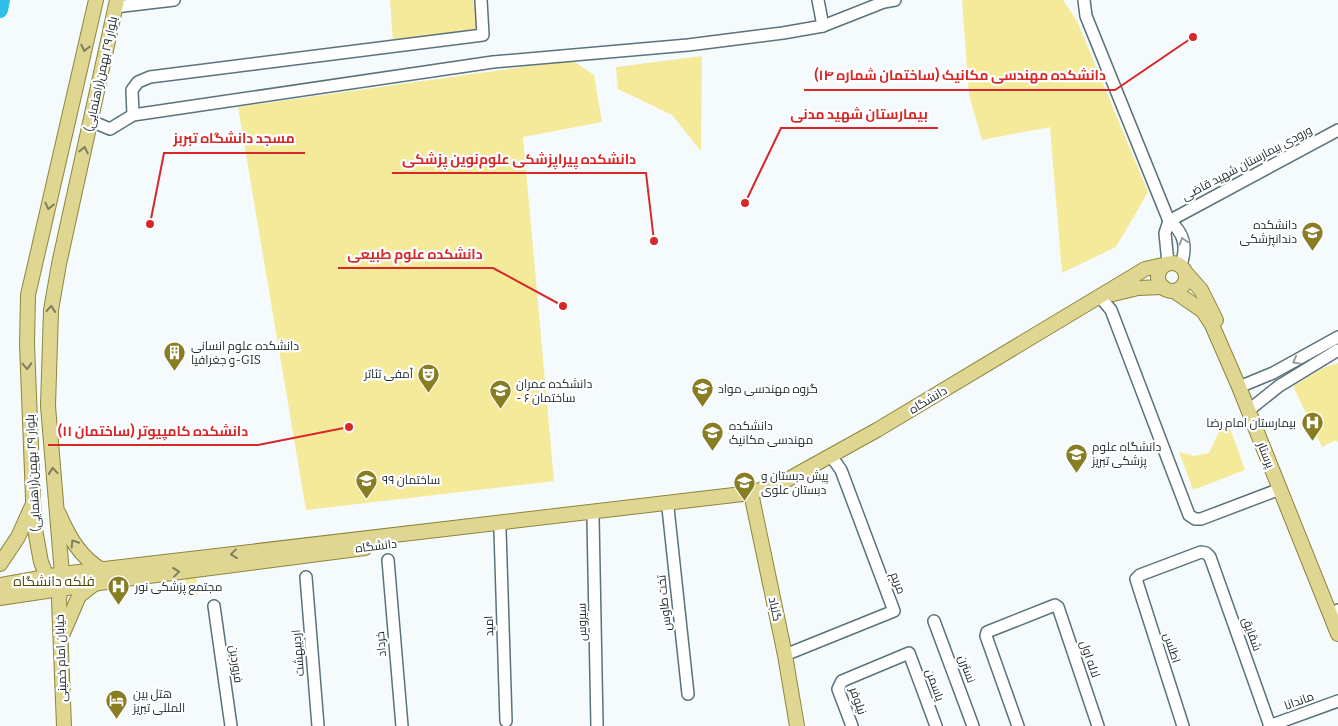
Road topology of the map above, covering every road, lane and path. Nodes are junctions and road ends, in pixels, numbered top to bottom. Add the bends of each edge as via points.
1 (96, 0) edge
2 (174, 0) edge
3 (481, 0) edge
4 (818, 0) edge
5 (895, 0) edge
6 (1076, 0) edge
7 (1084, 0) edge
8 (116, 4) edge
9 (1086, 16) junction
10 (823, 26) junction
11 (133, 115) junction
12 (91, 120) junction
13 (1338, 130) edge
14 (1169, 221) junction
15 (1176, 266) junction
16 (1168, 289) junction
17 (1100, 298) junction
18 (1337, 339) edge
19 (1338, 350) edge
20 (1242, 386) junction
21 (1251, 408) junction
22 (832, 456) junction
23 (1280, 489) junction
24 (751, 493) junction
25 (33, 503) junction
26 (56, 507) junction
27 (668, 508) junction
28 (593, 518) junction
29 (56, 522) junction
30 (34, 524) junction
31 (500, 530) junction
32 (1206, 553) joint
33 (388, 560) dead end
34 (0, 564) edge
35 (102, 570) junction
36 (62, 574) junction
37 (47, 577) junction
38 (306, 577) dead end
39 (96, 584) junction
40 (0, 585) edge
41 (59, 589) junction
42 (0, 598) edge
43 (214, 606) dead end
44 (1338, 612) edge
45 (934, 621) dead end
46 (1338, 634) edge
47 (60, 641) junction
48 (909, 653) joint
49 (785, 655) junction
50 (688, 694) dead end
51 (1338, 701) edge
52 (506, 721) dead end
53 (1301, 721) edge
54 (1095, 725) edge
55 (64, 726) edge
56 (231, 726) edge
57 (318, 726) edge
58 (402, 726) edge
59 (597, 726) edge
60 (797, 726) edge
61 (852, 726) edge
62 (936, 726) edge
63 (973, 726) edge
64 (1018, 726) edge
65 (1183, 726) edge
66 (1270, 726) edge

1 -> 25 main road, بلوار ٢٩ بهمن(راهنمایی) via 28,295 26,344
2 - 8 street
3 - 11 street via 483,35 150,77 138,82 132,90
4 - 10 street
5 - 10 street
6 - 9 street
7 - 9 street
8 - 12 main road, بلوار ٢٩ بهمن(راهنمایی)
9 - 14 street
10 - 11 street via 688,45 493,62
11 - 12 street via 110,130
26 -> 12 main road, بلوار ٢٩ بهمن(راهنمایی) via 48,406 51,310 58,264
13 - 14 street, ورودی بیمارستان شهید قاضی
14 - 15 street via 1165,233
15 -> 14 street via 1185,253 1184,240 1177,227
15 - 16 main road via 1183,286
15 - 16 main road via 1161,268 1158,276
15 - 17 main road, دانشگاه via 1145,269
15 - 20 main road, پرستار via 1207,300
16 - 17 main road, دانشگاه via 1138,288
16 - 20 main road, پرستار via 1203,311
17 - 22 main road, دانشگاه
17 - 23 street via 1110,310 1189,515 1201,519
18 -> 20 street
19 - 21 street
20 - 21 main road, پرستار
21 - 23 main road, پرستار
21 - 44 main road, پرستار
22 - 24 main road, دانشگاه via 785,482
22 - 49 street, مریم via 841,470 894,611
23 - 46 main road, پرستار
24 - 27 main road, دانشگاه via 745,498
24 -> 35 main road, دانشگاه
24 - 49 main road, گلباد
25 - 30 main road, بلوار ٢٩ بهمن(راهنمایی)
25 - 34 main road via 18,537
26 - 29 main road, بلوار ٢٩ بهمن(راهنمایی)
35 -> 26 main road via 84,557
27 - 28 main road, دانشگاه
27 - 50 street, تخت طاوس
28 - 31 main road, دانشگاه
28 - 59 street, سیروس
29 - 30 main road via 45,530
29 - 36 main road, بلوار ٢٩ بهمن(راهنمایی)
30 - 37 main road, بلوار ٢٩ بهمن(راهنمایی)
39 -> 31 main road, دانشگاه
31 - 52 street, امید
32 - 65 street, اطلس via 1201,552 1136,579
32 - 66 street, شقایق
33 - 58 street, خرداد
35 - 36 main road, دانشگاه
36 - 37 main road, دانشگاه
36 - 41 main road, بلوار ٢٩ بهمن(راهنمایی)
37 - 40 main road, دانشگاه
37 - 41 main road, بلوار ٢٩ بهمن(راهنمایی)
38 - 57 street, اردیبهشت
39 - 41 main road, دانشگاه
39 - 47 main road via 79,596
41 - 42 main road, دانشگاه
41 - 47 main road, خیابان امام خمینی
43 - 56 street, فروردین
45 - 63 street, نسترن
47 - 55 main road, خیابان امام خمینی
48 - 61 street, نیلوفر via 839,684
48 - 62 street, یاسمن
49 - 60 main road, گلباد
51 - 53 street, ماندانا
53 - 66 street, ماندانا
54 - 64 street, لاله اول via 1055,605 987,632

